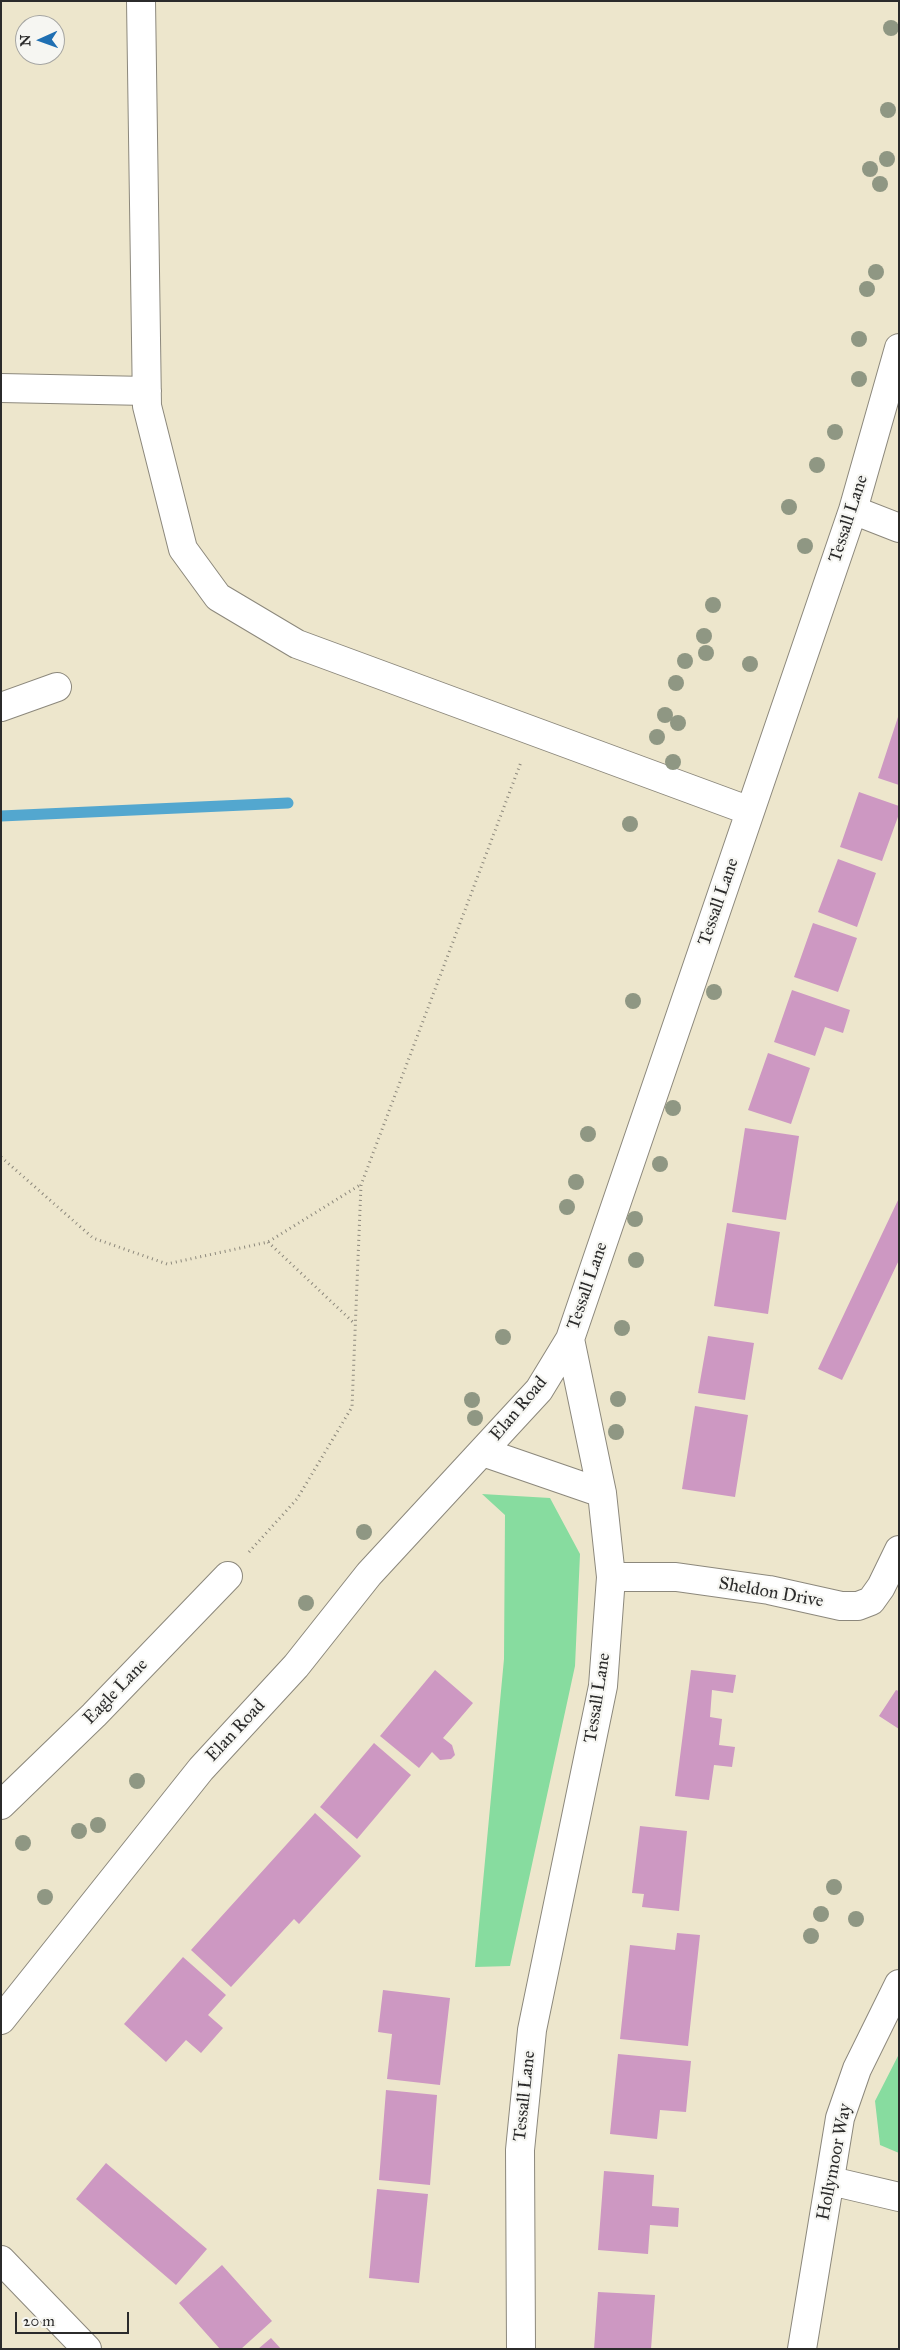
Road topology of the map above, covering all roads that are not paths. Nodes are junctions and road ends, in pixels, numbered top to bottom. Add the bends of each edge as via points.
1 (141, 1) edge
2 (899, 348) edge
3 (1, 388) edge
4 (147, 391) junction
5 (853, 510) junction
6 (899, 528) edge
7 (57, 687) dead end
8 (1, 707) edge
9 (750, 811) junction
10 (570, 1339) junction
11 (483, 1452) junction
12 (602, 1493) junction
13 (899, 1550) edge
14 (228, 1576) road end
15 (611, 1577) junction
16 (1, 1805) edge
17 (899, 1984) edge
18 (1, 2020) edge
19 (831, 2181) junction
20 (899, 2196) edge
21 (1, 2260) edge
22 (87, 2349) edge
23 (522, 2349) edge
24 (802, 2349) edge

1 - 4 street
2 - 5 street, Tessall Lane
3 - 4 street
4 - 9 street via 163,475 183,549 218,596 297,644
5 - 6 street
5 - 9 street, Tessall Lane
7 - 8 street
9 - 10 street, Tessall Lane
10 - 11 street, Elan Road via 539,1390
10 - 12 street, Tessall Lane
11 - 12 street, Elan Road
11 - 18 street, Elan Road via 369,1574 296,1666 201,1769
12 - 15 street, Tessall Lane
13 - 15 street, Sheldon Drive via 871,1601 858,1606 841,1606 769,1590 676,1577
14 - 16 street, Eagle Lane via 94,1715
15 - 23 street, Tessall Lane via 603,1686 532,2030 520,2150
17 - 19 street, Hollymoor Way via 857,2069 840,2118
19 - 20 street
19 - 24 street, Hollymoor Way
21 - 22 street

